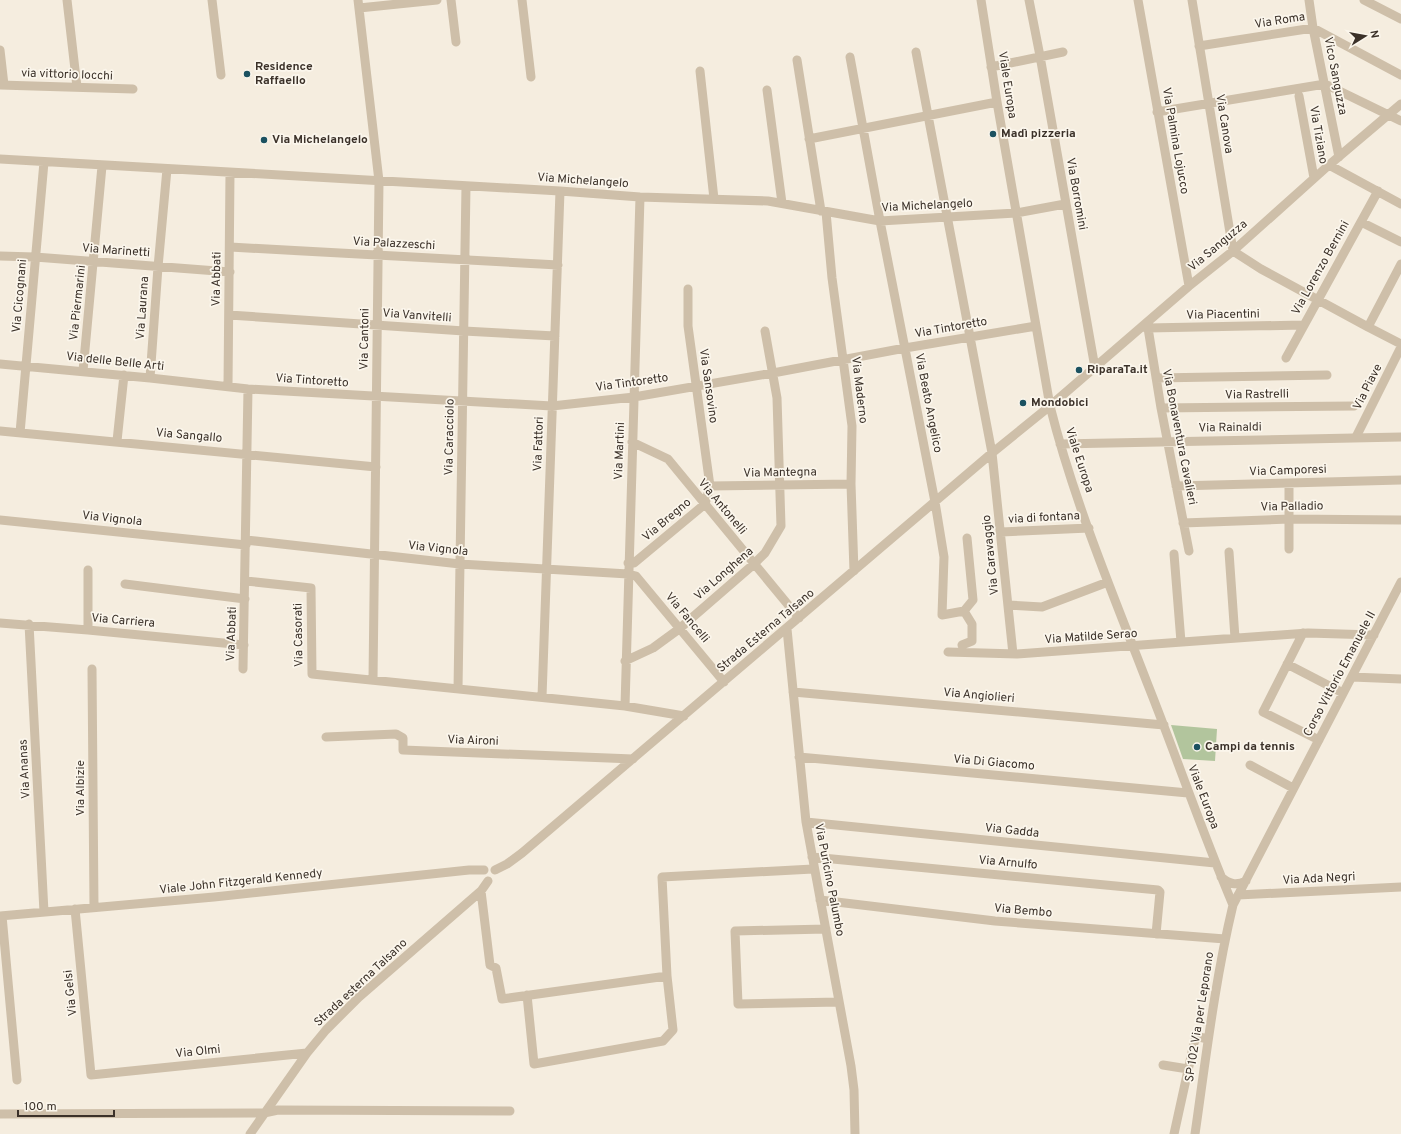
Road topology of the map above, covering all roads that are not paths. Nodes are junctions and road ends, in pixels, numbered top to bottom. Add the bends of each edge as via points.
1 (67, 0) edge
2 (212, 0) edge
3 (437, 0) edge
4 (451, 0) edge
5 (522, 0) edge
6 (981, 0) edge
7 (1029, 0) edge
8 (1138, 0) edge
9 (1192, 0) edge
10 (1309, 0) edge
11 (1364, 0) edge
12 (359, 4) edge
13 (1401, 19) edge
14 (1313, 28) junction
15 (456, 42) dead end
16 (1199, 46) junction
17 (0, 50) edge
18 (916, 52) dead end
19 (1063, 52) dead end
20 (850, 56) dead end
21 (1040, 56) junction
22 (797, 60) dead end
23 (992, 67) junction
24 (700, 70) dead end
25 (221, 75) dead end
26 (1401, 76) edge
27 (531, 77) dead end
28 (1325, 84) junction
29 (2, 85) edge
30 (77, 87) junction
31 (133, 89) dead end
32 (767, 90) dead end
33 (1299, 96) dead end
34 (997, 102) junction
35 (1208, 103) junction
36 (1401, 104) edge
37 (1157, 112) junction
38 (928, 115) junction
39 (1389, 115) junction
40 (1401, 121) edge
41 (864, 128) junction
42 (809, 139) junction
43 (1339, 157) junction
44 (0, 159) edge
45 (44, 162) junction
46 (1329, 165) junction
47 (102, 166) junction
48 (167, 169) junction
49 (230, 173) junction
50 (1314, 178) junction
51 (378, 181) junction
52 (466, 186) junction
53 (560, 191) junction
54 (1378, 191) junction
55 (640, 197) junction
56 (714, 199) junction
57 (782, 203) junction
58 (1065, 204) junction
59 (1401, 204) edge
60 (823, 212) junction
61 (1016, 213) junction
62 (947, 217) junction
63 (880, 221) junction
64 (1361, 222) junction
65 (1401, 242) edge
66 (230, 247) junction
67 (1233, 251) junction
68 (0, 256) edge
69 (378, 256) junction
70 (35, 257) junction
71 (465, 260) junction
72 (94, 262) junction
73 (1401, 264) edge
74 (558, 265) junction
75 (158, 266) junction
76 (230, 272) junction
77 (1189, 286) junction
78 (688, 289) dead end
79 (1317, 299) junction
80 (229, 315) junction
81 (378, 325) junction
82 (1303, 325) junction
83 (1036, 326) junction
84 (1145, 327) junction
85 (1368, 327) junction
86 (464, 331) junction
87 (766, 331) dead end
88 (555, 336) junction
89 (969, 338) junction
90 (1401, 344) edge
91 (1401, 347) edge
92 (906, 348) junction
93 (1286, 358) dead end
94 (843, 360) junction
95 (0, 364) edge
96 (26, 366) junction
97 (1095, 368) junction
98 (83, 371) junction
99 (773, 373) junction
100 (124, 375) junction
101 (1327, 375) dead end
102 (150, 378) junction
103 (1156, 378) junction
104 (228, 386) junction
105 (696, 386) junction
106 (248, 389) junction
107 (634, 396) junction
108 (376, 397) junction
109 (462, 402) junction
110 (552, 406) junction
111 (1050, 406) junction
112 (1354, 406) dead end
113 (1161, 408) junction
114 (0, 431) edge
115 (20, 433) junction
116 (1356, 437) junction
117 (1401, 437) edge
118 (1167, 441) junction
119 (117, 442) junction
120 (632, 442) junction
121 (1060, 444) junction
122 (247, 454) junction
123 (992, 454) junction
124 (376, 467) junction
125 (1401, 480) edge
126 (1289, 483) junction
127 (851, 484) junction
128 (780, 485) junction
129 (710, 486) junction
130 (1176, 486) junction
131 (935, 502) junction
132 (705, 504) junction
133 (1289, 519) junction
134 (0, 520) edge
135 (1401, 520) edge
136 (1183, 523) junction
137 (1089, 528) junction
138 (1000, 532) junction
139 (968, 538) dead end
140 (246, 542) junction
141 (1289, 549) dead end
142 (1189, 551) dead end
143 (1229, 552) dead end
144 (1174, 554) dead end
145 (375, 555) junction
146 (628, 563) junction
147 (460, 564) junction
148 (754, 564) junction
149 (546, 569) junction
150 (88, 570) dead end
151 (854, 571) junction
152 (628, 574) junction
153 (246, 580) junction
154 (1108, 582) junction
155 (1401, 582) edge
156 (125, 584) dead end
157 (246, 599) junction
158 (1390, 602) junction
159 (1401, 602) edge
160 (1008, 605) junction
161 (964, 611) junction
162 (799, 618) junction
163 (0, 623) edge
164 (29, 624) junction
165 (679, 629) junction
166 (787, 629) junction
167 (88, 630) junction
168 (1303, 633) junction
169 (1374, 635) junction
170 (1235, 638) junction
171 (1181, 642) junction
172 (244, 645) junction
173 (962, 645) dead end
174 (1133, 646) junction
175 (948, 652) dead end
176 (1014, 654) junction
177 (625, 661) junction
178 (1287, 664) junction
179 (92, 669) dead end
180 (243, 669) dead end
181 (1352, 677) junction
182 (1401, 679) edge
183 (373, 680) junction
184 (724, 682) junction
185 (458, 689) junction
186 (793, 692) junction
187 (1343, 693) junction
188 (542, 697) junction
189 (625, 706) junction
190 (1263, 712) junction
191 (684, 716) junction
192 (1259, 720) dead end
193 (1164, 725) junction
194 (326, 737) dead end
195 (1319, 740) junction
196 (799, 757) junction
197 (633, 760) junction
198 (1250, 766) dead end
199 (1293, 788) junction
200 (1188, 793) junction
201 (806, 822) junction
202 (812, 857) junction
203 (1215, 863) junction
204 (813, 869) junction
205 (484, 870) junction
206 (495, 870) junction
207 (1221, 877) junction
208 (488, 881) junction
209 (1246, 881) junction
210 (1401, 887) edge
211 (480, 891) junction
212 (1238, 895) junction
213 (820, 900) junction
214 (1233, 905) junction
215 (94, 907) junction
216 (75, 909) junction
217 (44, 912) junction
218 (1, 916) edge
219 (826, 929) junction
220 (1156, 934) junction
221 (1225, 939) junction
222 (667, 976) junction
223 (527, 995) junction
224 (839, 1002) junction
225 (1208, 1039) junction
226 (307, 1053) junction
227 (1163, 1065) dead end
228 (1188, 1068) junction
229 (91, 1075) joint
230 (17, 1080) dead end
231 (510, 1111) dead end
232 (264, 1113) junction
233 (0, 1114) edge
234 (250, 1134) edge
235 (858, 1134) edge
236 (1174, 1134) edge
237 (1195, 1134) edge

1 - 30 street
2 - 25 street
3 - 12 street
4 - 15 street
5 - 27 street
6 - 23 street, Viale Europa
7 - 21 street, Via Borromini
8 - 37 street, Via Palmina Lojucco
9 - 16 street, Via Canova
10 - 14 street, Vico Sanguzza
11 - 13 street
12 - 51 street, Via Cantoni
14 - 16 street, Via Roma
14 - 26 street, Via Roma
14 - 28 street, Vico Sanguzza
16 - 35 street, Via Canova
17 - 29 street
18 - 38 street, Via Caravaggio
19 - 21 street
20 - 41 street, Via Beato Angelico
21 - 23 street
21 - 58 street, Via Borromini
22 - 42 street, Via Maderno
23 - 34 street, Viale Europa
24 - 56 street
28 - 35 street
28 - 39 street
28 - 43 street, Vico Sanguzza
29 - 30 street, via vittorio locchi
30 - 31 street, via vittorio locchi
32 - 57 street
33 - 50 street, Via Tiziano
34 - 38 street
34 - 61 street, Viale Europa
35 - 37 street
35 - 67 street, Via Canova
36 - 39 street, Via Sanguzza
37 - 77 street, Via Palmina Lojucco
38 - 41 street
38 - 62 street, Via Caravaggio
39 - 40 street
39 - 43 street, Via Sanguzza
41 - 42 street
41 - 63 street, Via Beato Angelico
42 - 60 street, Via Maderno
43 - 46 street, Via Sanguzza
44 - 45 street, Via Michelangelo
45 - 47 street, Via Michelangelo
45 - 70 street, Via Cicognani
46 - 50 street, Via Sanguzza
46 - 54 street
47 - 48 street, Via Michelangelo
47 - 72 street, Via Piermarini
48 - 49 street, Via Michelangelo
48 - 75 street, Via Laurana
49 - 51 street, Via Michelangelo
49 - 66 street, Via Abbati
50 - 67 street, Via Sanguzza
51 - 52 street, Via Michelangelo
51 - 69 street, Via Cantoni
52 - 53 street, Via Michelangelo
52 - 71 street, Via Caracciolo
53 - 55 street, Via Michelangelo
53 - 74 street, Via Fattori
54 - 59 street
54 - 64 street, Via Lorenzo Bernini
55 - 56 street, Via Michelangelo
55 - 107 street, Via Martini
56 - 57 street, Via Michelangelo
57 - 60 street, Via Michelangelo
58 - 61 street, Via Michelangelo
58 - 97 street, Via Borromini
60 - 63 street, Via Michelangelo
60 - 94 street, Via Maderno
61 - 62 street, Via Michelangelo
61 - 83 street, Viale Europa
62 - 63 street, Via Michelangelo
62 - 89 street, Via Caravaggio
63 - 92 street, Via Beato Angelico
64 - 65 street
64 - 79 street, Via Lorenzo Bernini
66 - 69 street, Via Palazzeschi
66 - 76 street, Via Abbati
67 - 77 street, Via Sanguzza
67 - 79 street
68 - 70 street, Via Marinetti
69 - 71 street, Via Palazzeschi
69 - 81 street, Via Cantoni
70 - 72 street, Via Marinetti
70 - 96 street, Via Cicognani
71 - 74 street, Via Palazzeschi
71 - 86 street, Via Caracciolo
72 - 75 street, Via Marinetti
72 - 98 street, Via Piermarini
73 - 85 street
74 - 88 street, Via Fattori
75 - 76 street, Via Marinetti
75 - 102 street, Via Laurana
76 - 80 street, Via Abbati
77 - 84 street, Via Sanguzza
78 - 105 street, Via Sansovino via 688,326
79 - 82 street, Via Lorenzo Bernini
79 - 85 street
80 - 81 street, Via Vanvitelli
80 - 104 street, Via Abbati
81 - 86 street, Via Vanvitelli
81 - 108 street, Via Cantoni
82 - 84 street, Via Piacentini
82 - 93 street, Via Lorenzo Bernini
83 - 89 street, Via Tintoretto
83 - 111 street, Viale Europa
84 - 97 street, Via Sanguzza
84 - 103 street, Via Bonaventura Cavalieri
85 - 90 street
86 - 88 street, Via Vanvitelli
86 - 109 street, Via Caracciolo
87 - 99 street, Via Longhena
88 - 110 street, Via Fattori
89 - 92 street, Via Tintoretto
89 - 123 street, Via Caravaggio
91 - 116 street, Via Piave
92 - 94 street, Via Tintoretto
92 - 131 street, Via Beato Angelico
94 - 99 street, Via Tintoretto
94 - 127 street, Via Maderno via 852,426
95 - 96 street, Via delle Belle Arti
96 - 98 street, Via delle Belle Arti
96 - 115 street, Via Cicognani
97 - 111 street, Via Sanguzza
98 - 100 street, Via delle Belle Arti
99 - 105 street, Via Tintoretto
99 - 128 street, Via Longhena via 777,398
100 - 102 street, Via delle Belle Arti
100 - 119 street
101 - 103 street
102 - 104 street, Via delle Belle Arti
103 - 113 street, Via Bonaventura Cavalieri
104 - 106 street, Via Tintoretto
105 - 107 street, Via Tintoretto
105 - 129 street, Via Sansovino
106 - 108 street, Via Tintoretto
106 - 122 street, Via Abbati
107 - 110 street, Via Tintoretto
107 - 120 street, Via Martini
108 - 109 street, Via Tintoretto
108 - 124 street, Via Cantoni
109 - 110 street, Via Tintoretto
109 - 147 street, Via Caracciolo
110 - 149 street, Via Fattori
111 - 121 street, Viale Europa
111 - 123 street, Strada Esterna Talsano
112 - 113 street, Via Rastrelli
113 - 118 street, Via Bonaventura Cavalieri
114 - 115 street, Via Sangallo
115 - 119 street, Via Sangallo
116 - 117 street, Via Rainaldi
116 - 118 street, Via Rainaldi
118 - 121 street, Via Rainaldi
118 - 130 street, Via Bonaventura Cavalieri
119 - 122 street, Via Sangallo
120 - 132 street, Via Antonelli via 668,459
120 - 146 street, Via Martini
121 - 137 street, Viale Europa
122 - 124 street, Via Sangallo
122 - 140 street, Via Abbati
123 - 131 street, Strada Esterna Talsano
123 - 138 street, Via Caravaggio
124 - 145 street, Via Cantoni
125 - 126 street, Via Camporesi
126 - 130 street, Via Camporesi
126 - 133 street
127 - 128 street, Via Mantegna
127 - 151 street, Via Maderno
128 - 129 street, Via Mantegna
128 - 148 street, Via Longhena via 781,526 765,553
129 - 132 street, Via Bregno
130 - 136 street, Via Bonaventura Cavalieri
131 - 151 street, Strada Esterna Talsano
131 - 161 street, Via Beato Angelico via 944,557 942,614
132 - 146 street, Via Bregno via 634,563
132 - 148 street, Via Antonelli
133 - 135 street, Via Palladio
133 - 136 street, Via Palladio
133 - 141 street
134 - 140 street, Via Vignola
136 - 142 street, Via Bonaventura Cavalieri
137 - 138 street, via di fontana
137 - 154 street, Viale Europa
138 - 160 street, Via Caravaggio
139 - 161 street via 973,600
140 - 145 street, Via Vignola
140 - 153 street, Via Abbati
143 - 170 street
144 - 171 street
145 - 147 street, Via Vignola
145 - 183 street, Via Cantoni
146 - 152 street, Via Martini
147 - 149 street, Via Vignola
147 - 185 street, Via Caracciolo
148 - 162 street, Via Antonelli
148 - 165 street, Via Longhena
149 - 152 street, Via Vignola
149 - 188 street, Via Fattori
150 - 167 street
151 - 162 street, Strada Esterna Talsano
152 - 165 street, Via Fancelli via 636,576
152 - 177 street, Via Martini
153 - 157 street, Via Abbati
153 - 183 street, Via Casorati via 311,588 312,674
154 - 160 street via 1042,607
154 - 174 street, Viale Europa
155 - 158 street, Corso Vittorio Emanuele II
156 - 157 street, Via Abbati
157 - 172 street, Via Abbati
158 - 159 street
158 - 169 street, Corso Vittorio Emanuele II
160 - 176 street, Via Caravaggio
161 - 173 street via 972,624 972,641
162 - 166 street, Strada Esterna Talsano
163 - 164 street, Via Carriera
164 - 167 street, Via Carriera
164 - 217 street, Via Ananas
165 - 177 street, Via Longhena via 652,648
165 - 184 street, Via Fancelli
166 - 184 street, Strada Esterna Talsano
166 - 186 street, Via Puricino Palumbo
167 - 172 street, Via Carriera
168 - 169 street, Via Matilde Serao
168 - 170 street, Via Matilde Serao
168 - 178 street
169 - 181 street, Corso Vittorio Emanuele II
170 - 171 street, Via Matilde Serao
171 - 174 street, Via Matilde Serao
172 - 180 street, Via Abbati
174 - 176 street, Via Matilde Serao
174 - 193 street, Viale Europa
175 - 176 street, Via Matilde Serao
177 - 189 street, Via Martini
178 - 187 street
178 - 190 street
179 - 215 street, Via Albizie
181 - 182 street
181 - 187 street, Corso Vittorio Emanuele II
183 - 185 street
184 - 191 street, Strada Esterna Talsano
185 - 188 street
186 - 193 street, Via Angiolieri
186 - 196 street, Via Puricino Palumbo
187 - 195 street, Corso Vittorio Emanuele II
188 - 189 street
189 - 191 street
190 - 192 street
190 - 195 street
191 - 197 street, Strada Esterna Talsano
193 - 200 street, Viale Europa
194 - 197 street, Via Aironi via 396,734 403,738 403,750
195 - 199 street, Corso Vittorio Emanuele II
196 - 200 street, Via Di Giacomo
196 - 201 street, Via Puricino Palumbo
197 - 206 street, Strada Esterna Talsano via 518,856
198 - 199 street
199 - 209 street, Corso Vittorio Emanuele II
200 - 203 street, Viale Europa
201 - 202 street, Via Puricino Palumbo
201 - 203 street, Via Gadda
202 - 204 street, Via Puricino Palumbo
202 - 220 street, Via Arnulfo via 1158,890 1160,892
203 - 207 street, Viale Europa
204 - 213 street, Via Puricino Palumbo
204 - 222 street via 662,877
205 - 206 street
205 - 208 street via 483,877
205 - 215 street, Viale John Fitzgerald Kennedy
206 - 208 street via 495,879
207 - 209 street via 1233,884
207 - 214 street, Viale Europa
208 - 211 street, Strada esterna Talsano
209 - 212 street, Corso Vittorio Emanuele II
210 - 212 street, Via Ada Negri
211 - 223 street via 490,965 496,968 502,999
211 - 226 street, Strada esterna Talsano via 359,998
212 - 214 street, Corso Vittorio Emanuele II
213 - 219 street, Via Puricino Palumbo
213 - 220 street, Via Bembo via 995,921
214 - 221 street, SP 102 Via per Leporano
215 - 216 street, Viale John Fitzgerald Kennedy
216 - 217 street, Viale John Fitzgerald Kennedy
216 - 229 street, Via Gelsi
217 - 218 street, Viale John Fitzgerald Kennedy
218 - 230 street
219 - 224 street, Via Puricino Palumbo
219 - 224 street via 734,931 738,1004
220 - 221 street, Via Bembo
221 - 225 street, SP 102 Via per Leporano
222 - 223 street
222 - 223 street via 673,1030 663,1041 534,1064
224 - 235 street, Via Puricino Palumbo via 854,1090
225 - 228 street via 1196,1038
225 - 237 street, SP 102 Via per Leporano
226 - 229 street, Via Olmi
226 - 232 street, Strada esterna Talsano
227 - 228 street
228 - 236 street
231 - 232 street via 278,1110
232 - 233 street
232 - 234 street, Strada esterna Talsano

